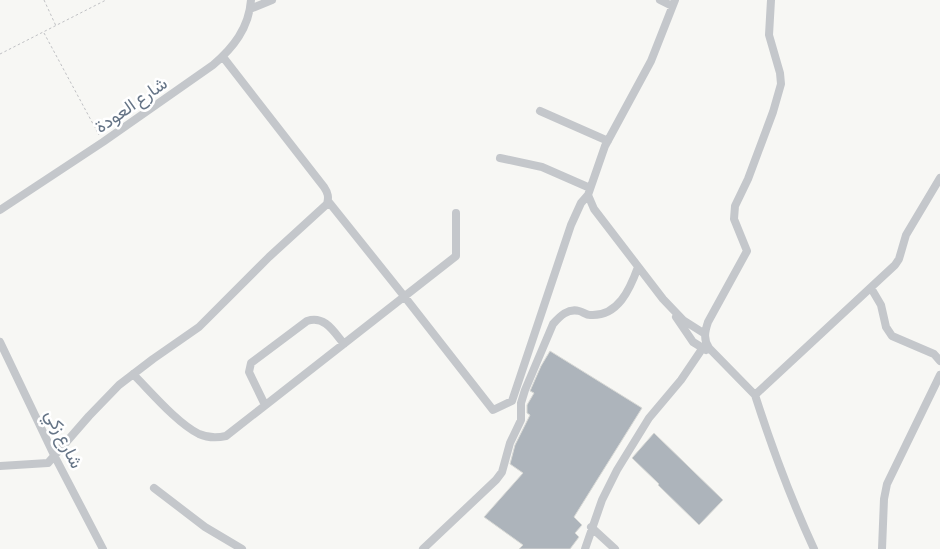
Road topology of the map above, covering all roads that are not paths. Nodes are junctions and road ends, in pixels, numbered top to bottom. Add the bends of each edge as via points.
1 (251, 0) edge
2 (272, 0) edge
3 (660, 0) edge
4 (771, 0) edge
5 (673, 3) edge
6 (250, 10) junction
7 (222, 57) junction
8 (540, 111) dead end
9 (608, 141) junction
10 (500, 158) dead end
11 (940, 178) edge
12 (589, 191) junction
13 (328, 201) junction
14 (0, 210) edge
15 (456, 213) dead end
16 (638, 267) junction
17 (871, 288) junction
18 (404, 296) junction
19 (673, 310) junction
20 (705, 334) junction
21 (0, 342) edge
22 (344, 344) junction
23 (702, 349) junction
24 (712, 352) junction
25 (940, 361) edge
26 (133, 374) junction
27 (940, 375) edge
28 (755, 395) junction
29 (265, 405) junction
30 (55, 457) junction
31 (0, 466) edge
32 (154, 488) dead end
33 (591, 527) junction
34 (102, 549) edge
35 (242, 549) edge
36 (423, 549) edge
37 (585, 549) edge
38 (615, 549) edge
39 (814, 549) edge
40 (882, 549) edge

1 - 6 street, شارع العودة
2 - 6 street
3 - 5 street
4 - 20 street via 769,35 781,84 748,179 735,206 734,220 747,251 708,322
5 - 9 street via 650,61
6 - 7 street, شارع العودة via 243,30
7 - 13 street via 324,187
7 - 14 street, شارع العودة via 189,83
8 - 9 street
9 - 12 street
10 - 12 street via 542,167
11 - 17 street via 906,235 899,259
12 - 16 street via 594,209
12 - 18 street via 571,225 512,401 493,410
13 - 18 street
13 - 26 street via 199,327
15 - 18 street via 456,256
16 - 19 street
16 - 36 street via 623,300 607,312 587,315 571,311 559,316 525,390 521,420 502,472
17 - 25 street via 892,336 934,354
17 - 28 street
18 - 22 street
19 - 20 street
19 - 23 street via 687,334
20 - 24 street via 706,344
21 - 30 street, شارع زكي
22 - 29 street
22 - 29 street via 324,322 312,319 250,363 249,372
23 - 24 street
23 - 33 street via 682,380 649,418 602,500
24 - 28 street
26 - 29 street via 172,413 199,434 210,437 226,436
26 - 30 street via 105,399
27 - 40 street via 887,484
28 - 39 street via 772,450
30 - 31 street via 48,463
30 - 34 street, شارع زكي
32 - 35 street via 205,527
33 - 37 street
33 - 38 street

